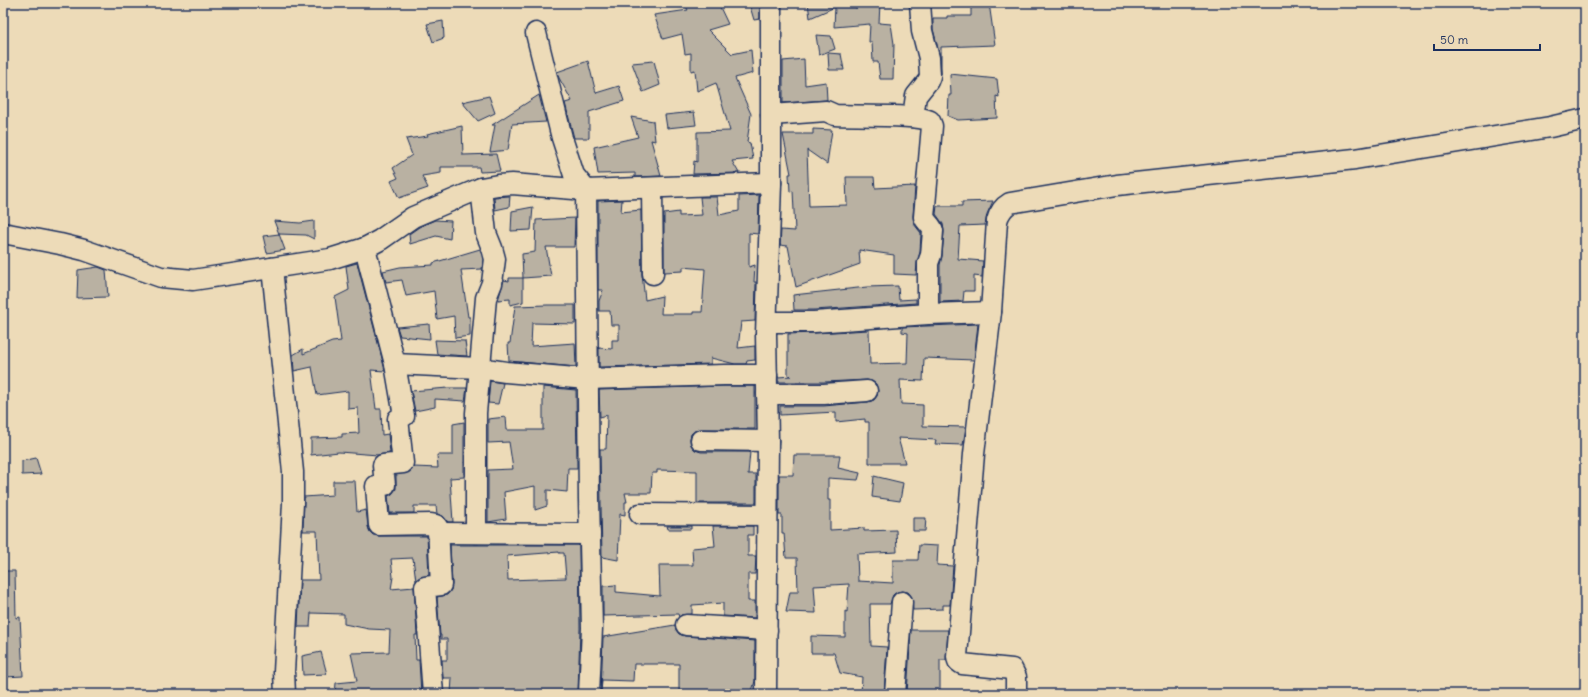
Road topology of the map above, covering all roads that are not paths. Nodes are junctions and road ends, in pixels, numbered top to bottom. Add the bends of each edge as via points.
1 (771, 3) edge
2 (920, 3) edge
3 (536, 33) dead end
4 (771, 115) junction
5 (913, 117) junction
6 (1585, 119) edge
7 (771, 184) junction
8 (481, 188) junction
9 (652, 189) junction
10 (586, 190) junction
11 (3, 233) edge
12 (365, 248) junction
13 (272, 268) junction
14 (653, 274) dead end
15 (991, 312) junction
16 (928, 314) junction
17 (767, 322) junction
18 (395, 364) junction
19 (479, 368) junction
20 (767, 375) junction
21 (587, 379) junction
22 (867, 391) dead end
23 (767, 394) junction
24 (701, 440) dead end
25 (768, 441) junction
26 (640, 514) dead end
27 (767, 515) junction
28 (438, 533) junction
29 (476, 533) junction
30 (590, 534) junction
31 (902, 602) dead end
32 (686, 625) dead end
33 (767, 630) junction
34 (285, 694) edge
35 (433, 694) edge
36 (589, 694) edge
37 (766, 694) edge
38 (895, 694) edge
39 (1016, 694) edge

1 - 4 street
2 - 5 street via 930,76 916,96
3 - 10 street via 569,160 577,180
4 - 5 street via 826,111 836,115
4 - 7 street
5 - 16 street via 926,119 932,126 924,217 933,231 928,263
6 - 15 street via 1355,159 1117,185 1010,203 1002,210 997,221
7 - 9 street
7 - 17 street
8 - 10 street via 512,184
8 - 12 street via 413,217
8 - 19 street via 486,233 495,259 492,283 486,298
9 - 10 street
9 - 14 street
10 - 21 street
11 - 13 street via 84,250 161,277 193,280
12 - 13 street via 330,259
12 - 18 street
13 - 34 street via 293,472
15 - 16 street
15 - 39 street via 974,454 957,656 962,664 1012,669 1016,677
16 - 17 street via 814,322
17 - 20 street
18 - 19 street
18 - 28 street via 404,416 398,419 403,463 383,465 385,485 376,486 379,525 431,524 436,525
19 - 21 street
19 - 29 street via 476,413
20 - 21 street
20 - 23 street
21 - 30 street
22 - 23 street
23 - 25 street
24 - 25 street
25 - 27 street
26 - 27 street
27 - 33 street
28 - 29 street
28 - 35 street via 441,586 425,587
29 - 30 street
30 - 36 street via 592,628
31 - 38 street
32 - 33 street
33 - 37 street

